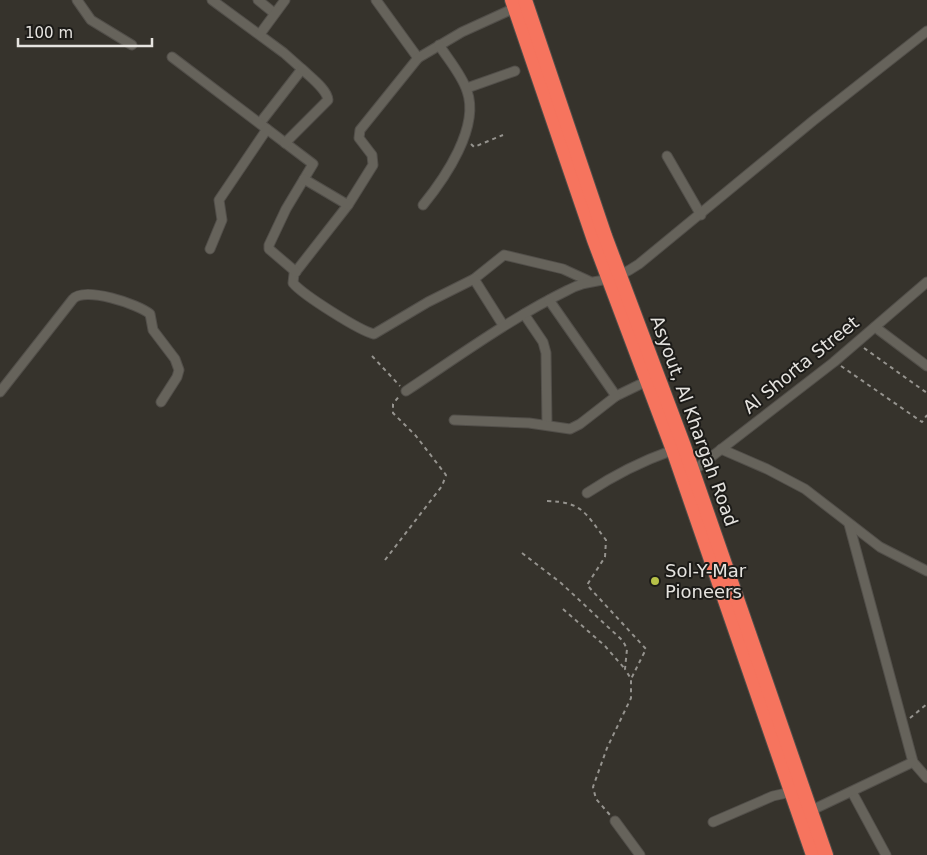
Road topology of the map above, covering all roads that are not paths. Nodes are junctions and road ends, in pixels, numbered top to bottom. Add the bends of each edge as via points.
1 (77, 0) edge
2 (212, 0) edge
3 (258, 0) edge
4 (285, 0) edge
5 (376, 0) edge
6 (519, 3) edge
7 (274, 14) junction
8 (927, 31) edge
9 (260, 34) junction
10 (132, 45) dead end
11 (439, 45) junction
12 (172, 57) dead end
13 (418, 58) junction
14 (302, 69) junction
15 (515, 71) dead end
16 (467, 88) junction
17 (264, 126) junction
18 (285, 143) junction
19 (667, 156) dead end
20 (304, 179) junction
21 (348, 205) junction
22 (423, 205) dead end
23 (700, 215) junction
24 (210, 249) dead end
25 (296, 272) junction
26 (615, 277) junction
27 (474, 278) junction
28 (589, 281) junction
29 (926, 284) edge
30 (549, 300) junction
31 (524, 314) junction
32 (503, 325) junction
33 (875, 327) junction
34 (927, 366) edge
35 (647, 381) junction
36 (406, 391) road end
37 (0, 392) edge
38 (616, 396) junction
39 (161, 402) dead end
40 (454, 420) dead end
41 (547, 425) junction
42 (678, 448) junction
43 (721, 449) junction
44 (693, 471) junction
45 (587, 493) dead end
46 (849, 524) junction
47 (927, 571) edge
48 (737, 617) junction
49 (913, 762) junction
50 (927, 778) edge
51 (791, 792) junction
52 (852, 792) junction
53 (810, 811) junction
54 (615, 821) road end
55 (713, 822) dead end
56 (640, 855) edge
57 (813, 855) edge
58 (826, 855) edge
59 (886, 855) edge

1 - 10 street via 91,20
2 - 9 street
3 - 7 street
4 - 7 street
5 - 13 street
6 - 11 street
6 - 26 highway, Asyout, Al Khargah Road via 605,236
7 - 9 street
8 - 23 street
9 - 14 street
11 - 13 street
11 - 16 street
12 - 17 street
13 - 21 street via 359,133 360,141 374,162
14 - 17 street
14 - 18 street via 321,87 328,100
15 - 16 street
16 - 22 street via 470,110 463,137 444,179
17 - 18 street
17 - 24 street via 220,200 222,220
18 - 20 street via 313,164
19 - 23 street
20 - 21 street
20 - 25 street via 278,224 269,247
21 - 25 street
23 - 26 street via 650,256
25 - 27 street via 292,281 296,287 374,334
26 - 28 street
26 - 35 highway, Asyout, Al Khargah Road
26 - 42 highway, Asyout, Al Khargah Road
27 - 28 street via 508,254 563,269
27 - 32 street
28 - 30 street
29 - 33 street, Al Shorta Street
30 - 31 street
30 - 38 street
31 - 32 street
31 - 41 street via 543,342 546,353
32 - 36 street
33 - 34 street
33 - 43 street, Al Shorta Street
35 - 38 street
35 - 42 highway, Asyout, Al Khargah Road
37 - 39 street via 73,299 83,294 134,305 150,314 153,330 178,365 177,377
38 - 41 street via 574,427
40 - 41 street
42 - 44 highway, Asyout, Al Khargah Road
42 - 45 street via 633,466
42 - 48 highway, Asyout, Al Khargah Road
43 - 44 street, Al Shorta Street
43 - 46 street via 805,489
44 - 48 highway, Asyout, Al Khargah Road
46 - 47 street via 897,557
46 - 49 street
48 - 51 highway, Asyout, Al Khargah Road
48 - 53 highway, Asyout, Al Khargah Road
49 - 50 street
49 - 52 street
51 - 55 street via 773,796
51 - 57 highway, Asyout, Al Khargah Road
52 - 53 street
52 - 59 street
53 - 58 highway, Asyout, Al Khargah Road
54 - 56 street

